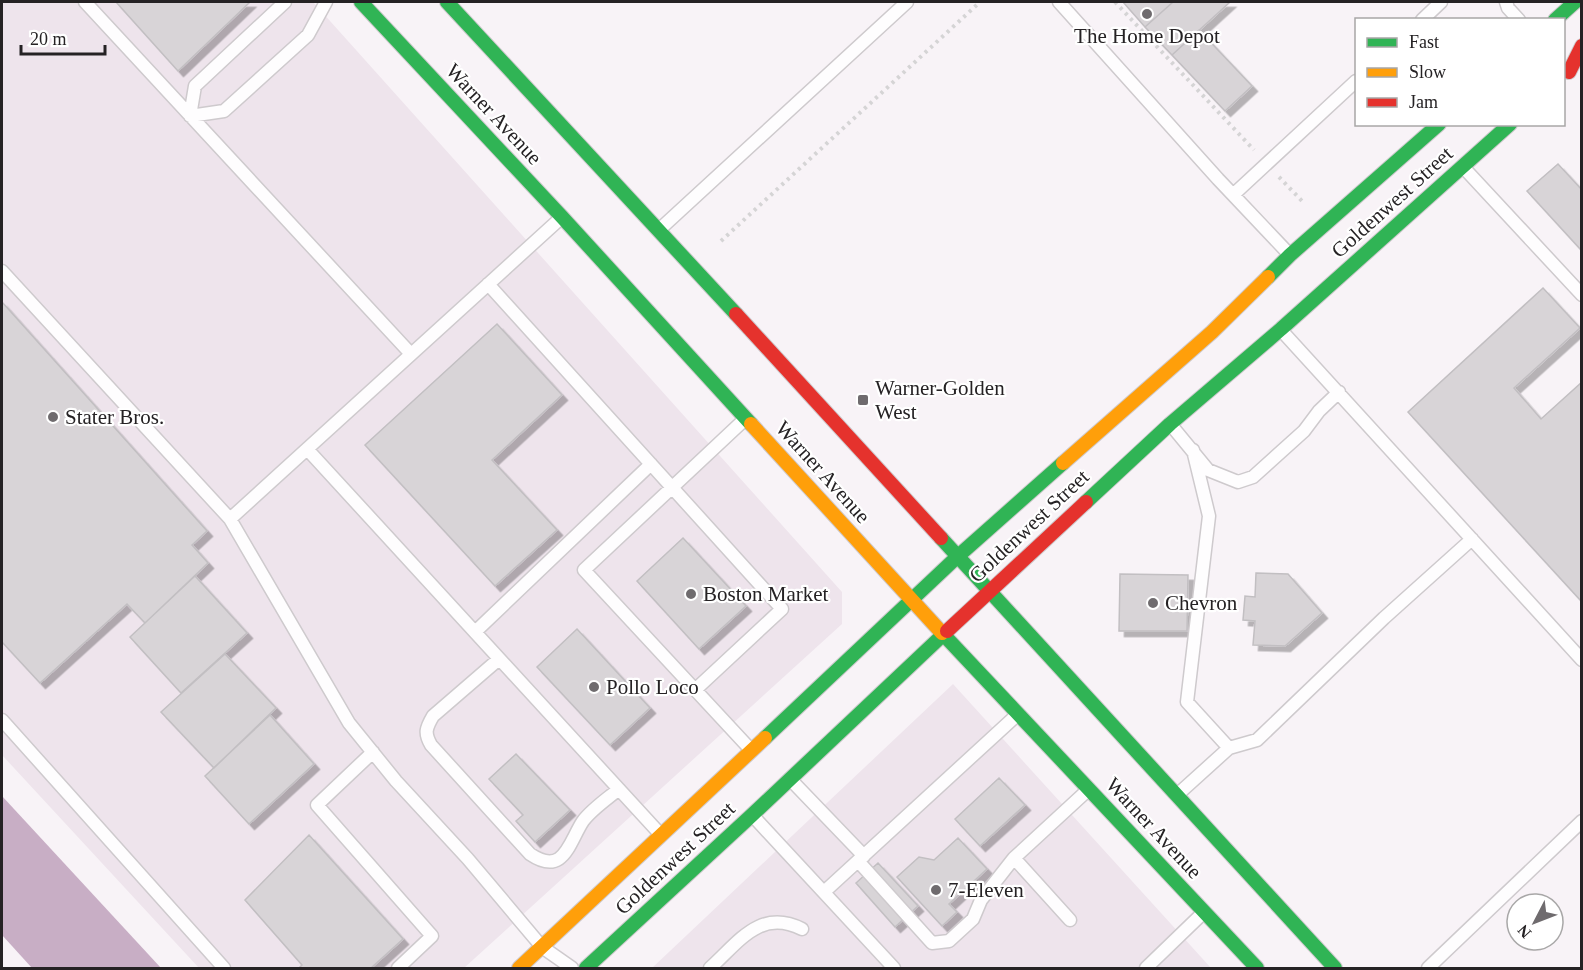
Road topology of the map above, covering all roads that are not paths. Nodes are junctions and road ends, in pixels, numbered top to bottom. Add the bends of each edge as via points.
1 (86, 2) edge
2 (285, 2) edge
3 (326, 2) edge
4 (361, 2) edge
5 (447, 2) edge
6 (907, 2) edge
7 (1059, 2) edge
8 (1441, 2) edge
9 (1506, 2) edge
10 (1575, 2) edge
11 (1424, 18) edge
12 (1517, 18) edge
13 (1557, 18) edge
14 (1581, 46) edge
15 (1581, 61) edge
16 (1568, 75) edge
17 (1355, 82) edge
18 (190, 116) junction
19 (1437, 126) edge
20 (1508, 126) edge
21 (1463, 167) junction
22 (1234, 194) junction
23 (562, 217) junction
24 (659, 230) junction
25 (1290, 255) junction
26 (2, 271) edge
27 (488, 284) junction
28 (1581, 295) edge
29 (1281, 329) junction
30 (411, 354) junction
31 (1339, 393) junction
32 (746, 419) junction
33 (1170, 424) junction
34 (308, 449) junction
35 (1193, 450) junction
36 (651, 464) junction
37 (672, 488) junction
38 (230, 519) junction
39 (1472, 539) junction
40 (957, 557) junction
41 (988, 592) junction
42 (913, 601) junction
43 (475, 632) junction
44 (944, 634) junction
45 (499, 658) junction
46 (1581, 660) edge
47 (696, 689) junction
48 (1018, 713) junction
49 (2, 720) edge
50 (1229, 748) junction
51 (752, 751) junction
52 (373, 752) junction
53 (790, 779) junction
54 (619, 789) junction
55 (1089, 789) junction
56 (1176, 795) junction
57 (752, 815) junction
58 (1581, 821) edge
59 (662, 836) junction
60 (861, 858) junction
61 (1014, 858) junction
62 (824, 892) junction
63 (1204, 912) junction
64 (1070, 920) dead end
65 (802, 929) dead end
66 (542, 947) junction
67 (224, 969) edge
68 (398, 969) edge
69 (519, 969) edge
70 (572, 969) edge
71 (586, 969) edge
72 (710, 969) edge
73 (894, 969) edge
74 (1146, 969) edge
75 (1257, 969) edge
76 (1335, 969) edge
77 (1428, 969) edge

1 - 18 lane
2 - 18 lane via 195,86
3 - 18 lane via 308,35 224,111
4 - 23 main road, Warner Avenue
5 - 24 main road, Warner Avenue
6 - 24 lane
7 - 22 lane
8 - 11 lane
9 - 12 lane
10 - 13 main road
14 - 16 main road
15 - 16 main road
17 - 22 lane
18 - 30 lane
19 - 25 main road, Goldenwest Street
20 - 21 main road, Goldenwest Street
21 - 28 lane
21 - 29 main road, Goldenwest Street
22 - 25 lane
23 - 27 lane
23 - 32 main road, Warner Avenue
24 - 40 main road, Warner Avenue
25 - 40 main road, Goldenwest Street via 1212,332
26 - 38 lane
27 - 30 lane
27 - 36 lane
29 - 31 lane
29 - 33 main road, Goldenwest Street
30 - 34 lane
31 - 35 lane via 1253,477 1238,482 1208,470
31 - 39 lane
32 - 37 lane
32 - 42 main road, Warner Avenue
33 - 35 lane
33 - 41 main road, Goldenwest Street
34 - 38 lane
34 - 43 lane
35 - 50 lane via 1209,516 1187,702
36 - 37 lane
36 - 43 lane
37 - 47 lane via 782,609
37 - 47 lane via 584,570
38 - 52 lane via 349,723
39 - 46 lane
39 - 50 lane via 1257,740
40 - 41 main road, Warner Avenue
40 - 42 main road, Goldenwest Street
41 - 44 main road, Goldenwest Street
41 - 56 main road, Warner Avenue
42 - 44 main road, Warner Avenue
42 - 51 main road, Goldenwest Street
43 - 45 lane
44 - 48 main road, Warner Avenue
44 - 53 main road, Goldenwest Street
45 - 54 lane
45 - 54 lane via 433,716 425,735 507,829 530,854 551,861 569,850 584,820
47 - 51 lane
48 - 55 main road, Warner Avenue
48 - 60 lane
49 - 67 lane
50 - 56 lane
51 - 59 main road, Goldenwest Street
52 - 66 lane
52 - 68 lane via 317,805 432,936
53 - 57 main road, Goldenwest Street
53 - 60 lane
54 - 59 lane
55 - 61 lane
55 - 63 main road, Warner Avenue
56 - 76 main road, Warner Avenue
57 - 62 lane
57 - 71 main road, Goldenwest Street
58 - 77 lane
59 - 66 main road, Goldenwest Street
60 - 61 lane via 932,943 950,941 973,919 981,900
60 - 62 lane
61 - 64 lane
62 - 73 lane
63 - 74 lane
63 - 75 main road, Warner Avenue
65 - 72 lane via 788,922 756,927
66 - 69 main road, Goldenwest Street
66 - 70 lane

